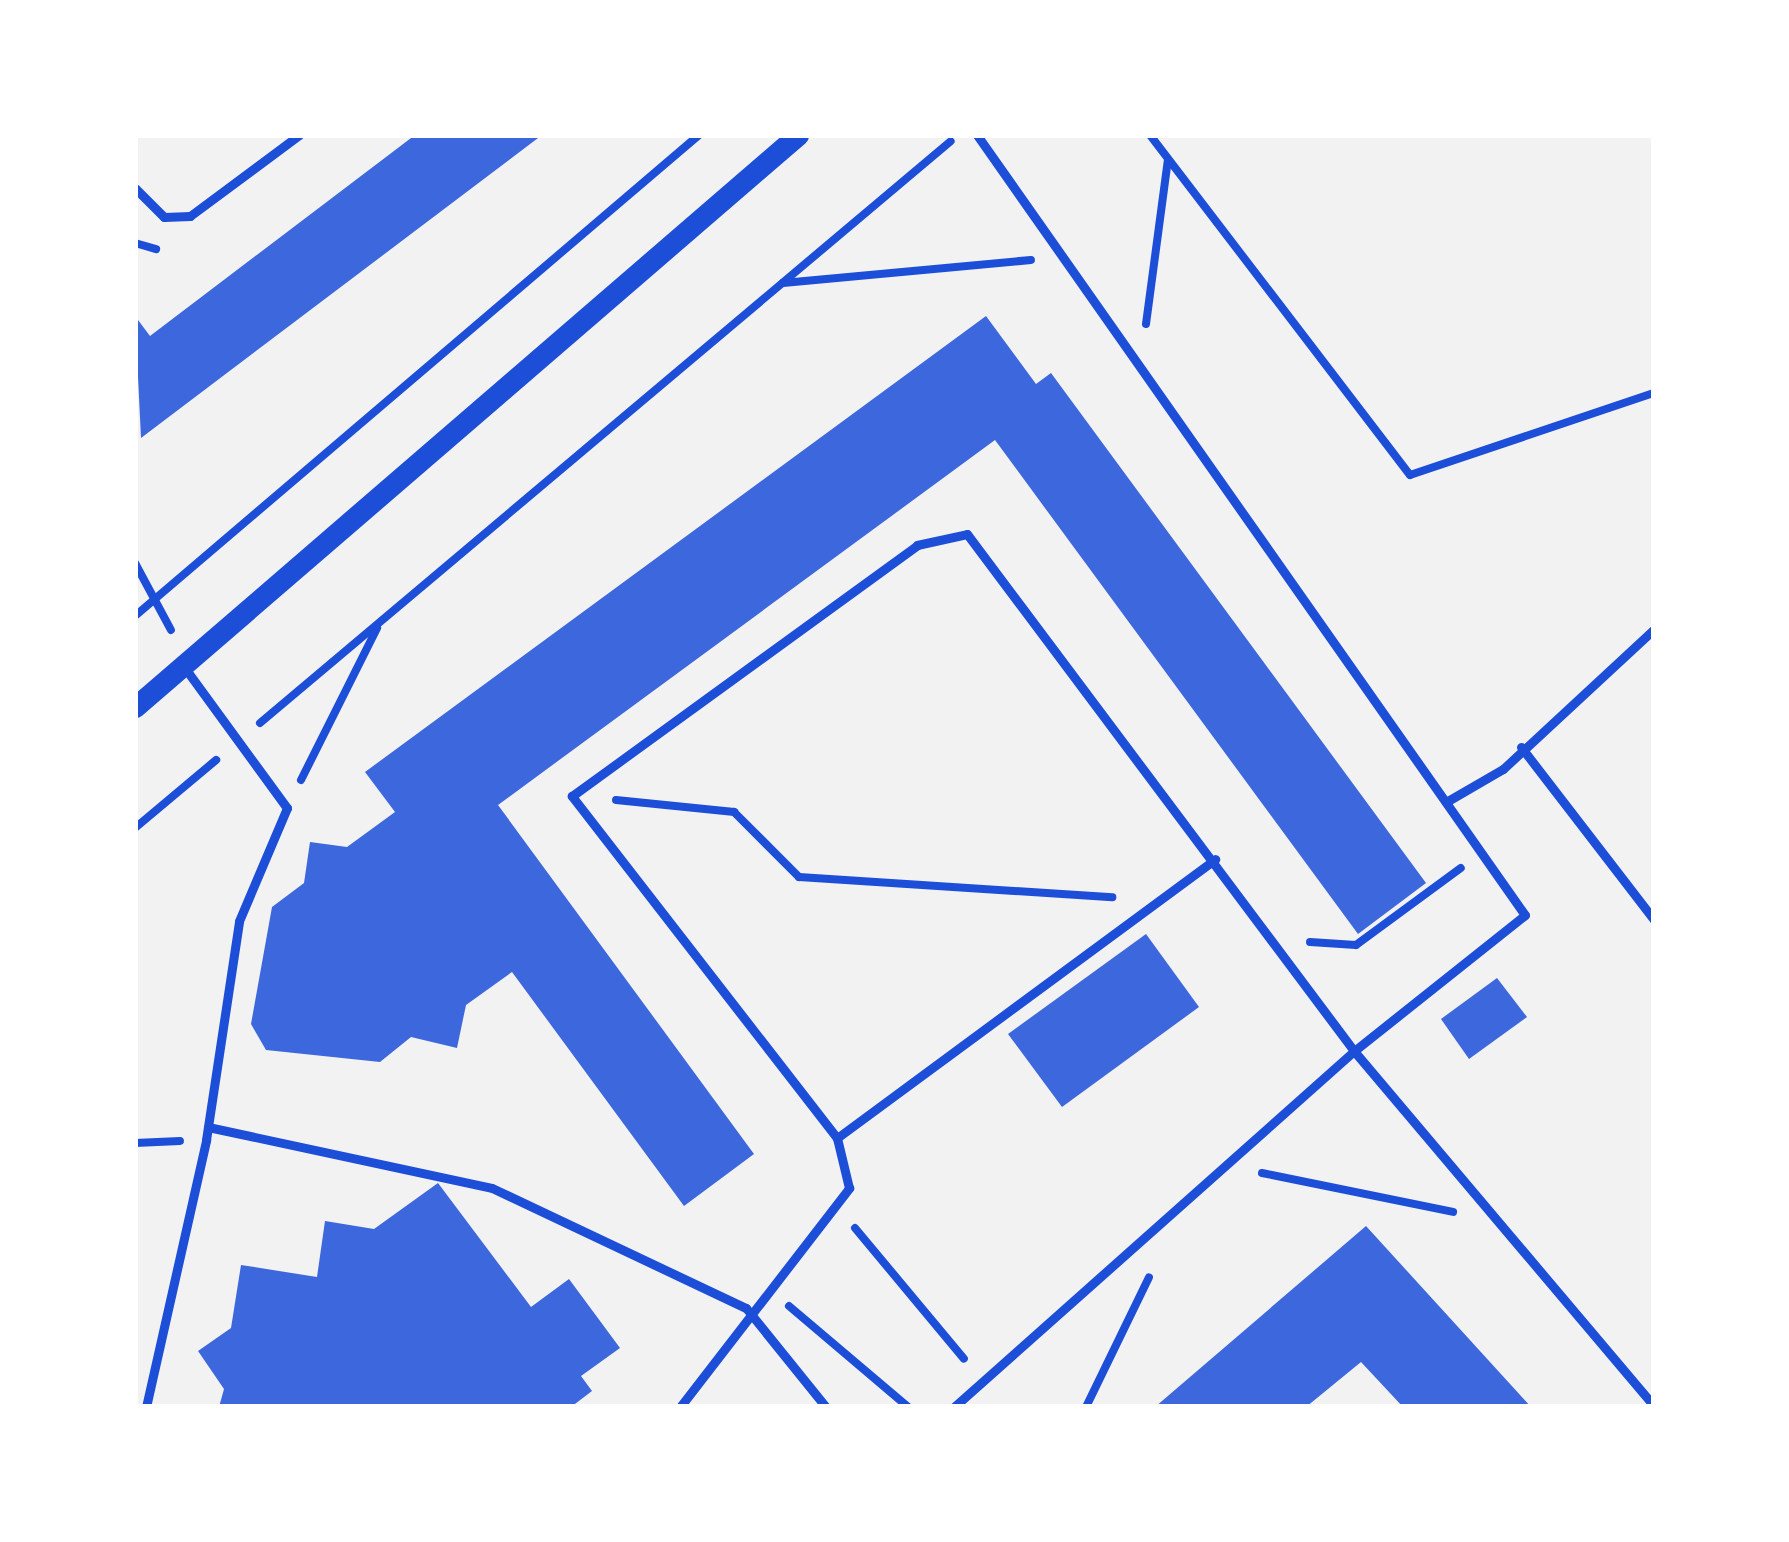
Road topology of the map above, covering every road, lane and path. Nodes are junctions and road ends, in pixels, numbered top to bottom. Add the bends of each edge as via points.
1 (299, 135) edge
2 (699, 135) edge
3 (798, 135) edge
4 (958, 135) edge
5 (977, 135) edge
6 (1150, 135) edge
7 (1168, 159) junction
8 (135, 188) edge
9 (1063, 257) junction
10 (782, 283) junction
11 (1140, 367) junction
12 (1654, 393) edge
13 (135, 562) edge
14 (160, 595) junction
15 (135, 616) edge
16 (381, 621) junction
17 (1654, 629) edge
18 (182, 666) junction
19 (135, 707) edge
20 (242, 739) junction
21 (1521, 747) junction
22 (572, 796) junction
23 (1446, 802) junction
24 (287, 808) junction
25 (135, 828) edge
26 (1481, 853) junction
27 (1215, 859) junction
28 (1159, 900) junction
29 (1654, 920) edge
30 (1273, 938) junction
31 (1354, 1051) junction
32 (208, 1126) junction
33 (837, 1138) junction
34 (1225, 1166) junction
35 (835, 1204) junction
36 (1498, 1222) junction
37 (1156, 1262) dead end
38 (765, 1286) junction
39 (746, 1308) junction
40 (982, 1381) junction
41 (1654, 1406) edge
42 (146, 1407) edge
43 (680, 1407) edge
44 (826, 1407) edge
45 (908, 1407) edge
46 (954, 1407) edge
47 (1086, 1407) edge

1 - 8 lane via 190,216 164,217
2 - 14 path
3 - 18 street
4 - 10 path
5 - 9 lane
6 - 7 path
7 - 11 path
7 - 12 path via 1410,476
9 - 10 path
9 - 11 lane
10 - 16 path
11 - 23 lane
13 - 14 path
14 - 15 path
16 - 20 path
16 - 24 path
17 - 21 lane
18 - 19 street
18 - 20 lane
20 - 24 lane
20 - 25 path
21 - 23 lane
21 - 29 lane
22 - 27 lane via 917,545 967,534
22 - 28 path via 734,812 799,878
22 - 33 lane
23 - 26 lane
24 - 32 lane via 239,921
26 - 30 path via 1356,945
26 - 31 lane via 1525,915
27 - 28 lane
27 - 30 lane
28 - 33 lane
30 - 31 lane
31 - 34 lane
31 - 36 lane
32 - 39 lane via 492,1188
32 - 42 lane
33 - 35 lane via 849,1188
34 - 36 path
34 - 40 lane
35 - 38 lane
35 - 40 path
36 - 41 lane
37 - 47 path
38 - 39 lane
38 - 45 path
39 - 43 lane
39 - 44 lane
40 - 46 lane

